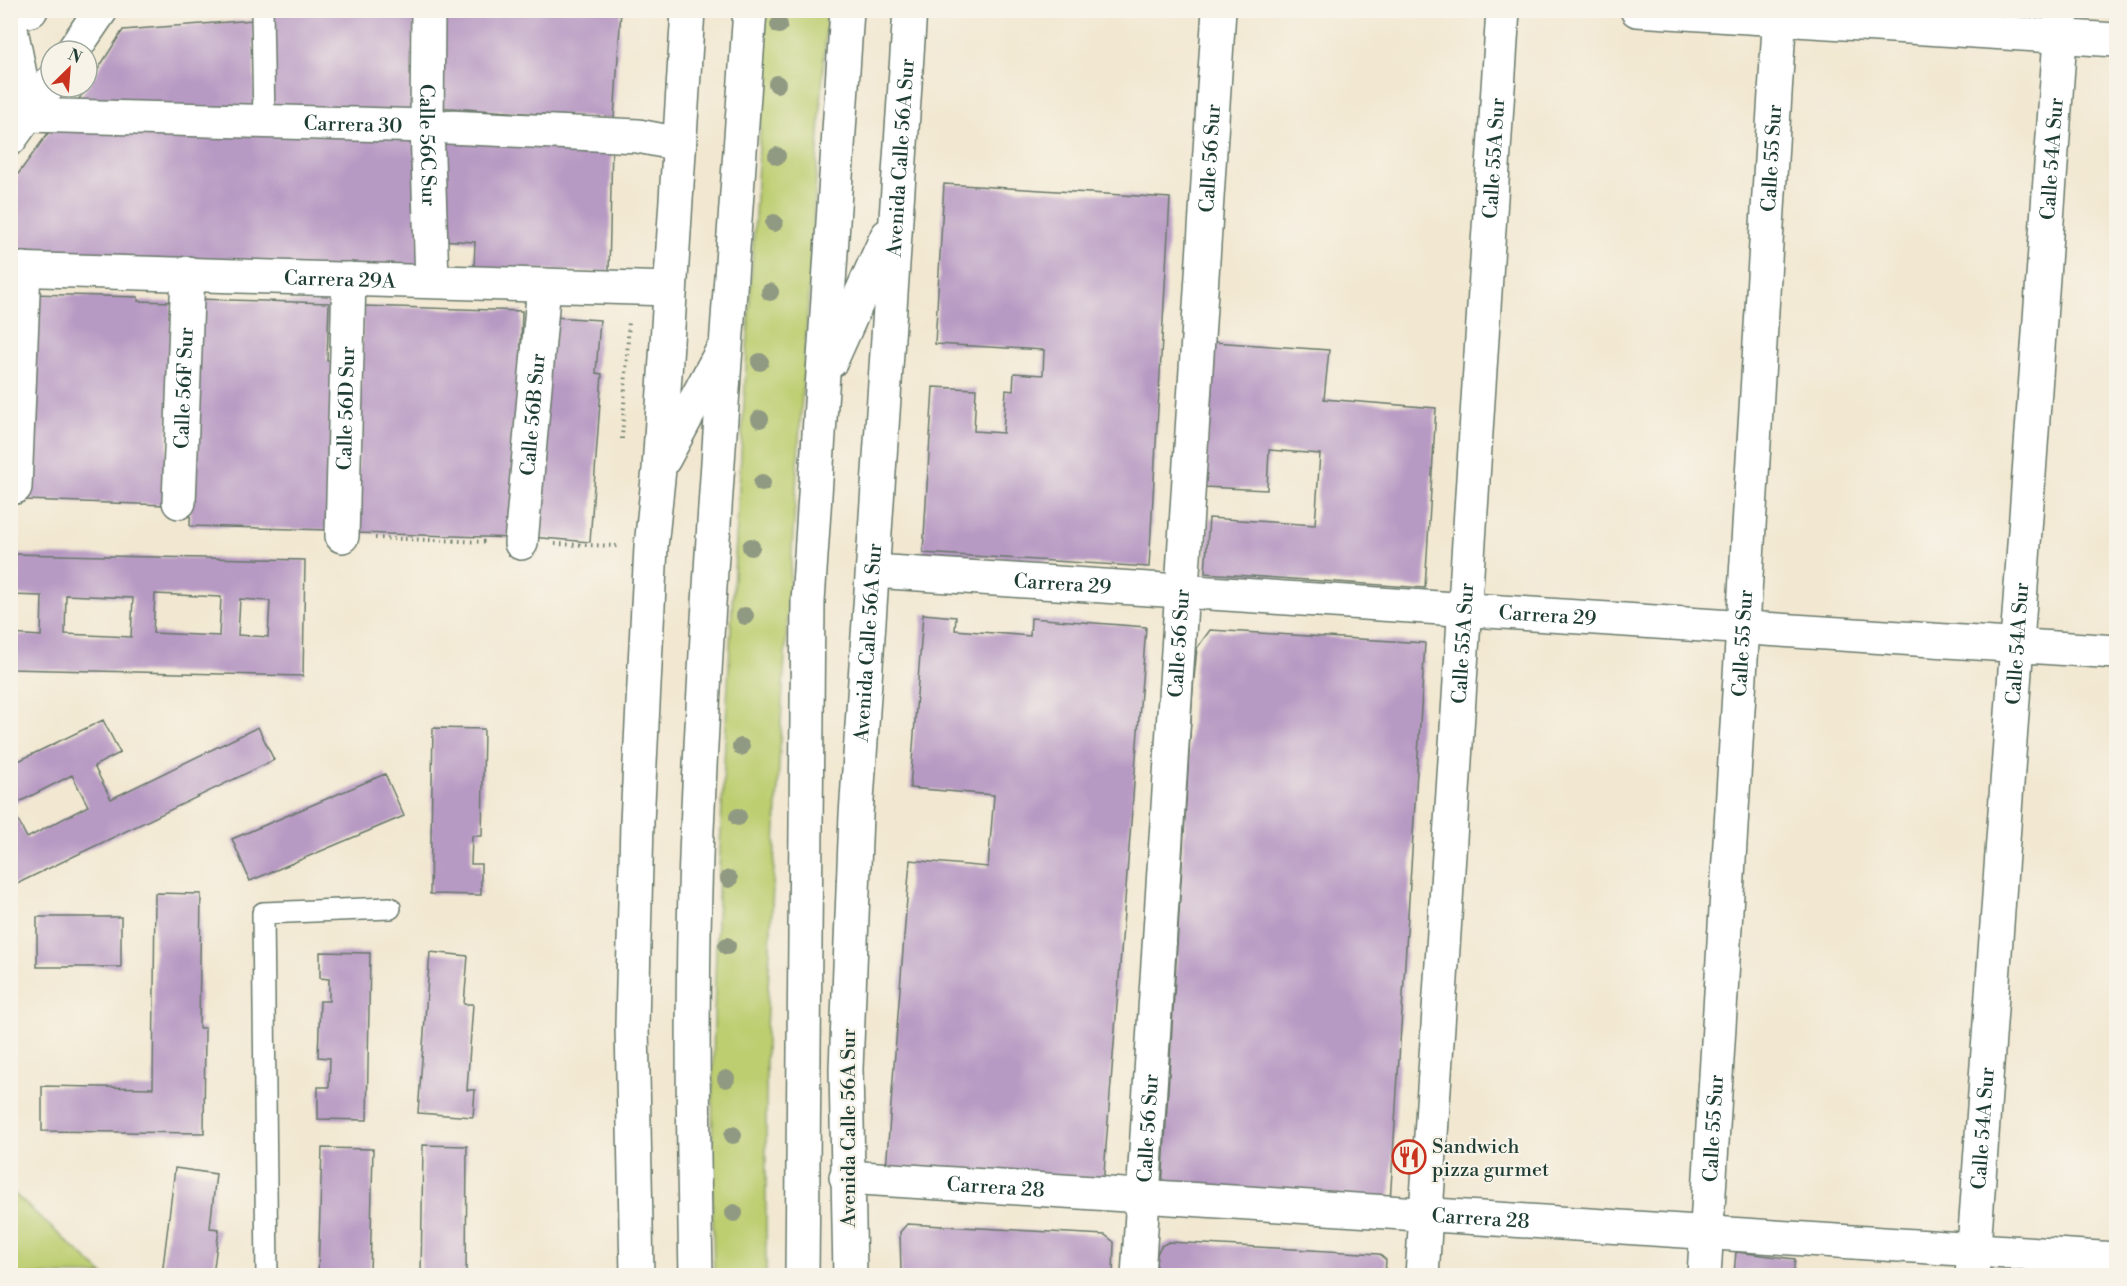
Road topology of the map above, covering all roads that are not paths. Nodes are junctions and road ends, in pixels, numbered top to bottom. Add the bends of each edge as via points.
1 (31, 10) edge
2 (101, 10) edge
3 (262, 10) edge
4 (428, 10) edge
5 (750, 10) edge
6 (847, 10) edge
7 (910, 10) edge
8 (1219, 10) edge
9 (1503, 10) edge
10 (1637, 10) edge
11 (10, 14) edge
12 (1780, 15) edge
13 (683, 16) edge
14 (10, 24) edge
15 (2061, 24) edge
16 (81, 39) edge
17 (2116, 40) edge
18 (39, 99) edge
19 (264, 122) junction
20 (427, 126) junction
21 (19, 127) edge
22 (679, 144) junction
23 (896, 216) junction
24 (17, 269) edge
25 (188, 273) junction
26 (349, 279) junction
27 (432, 281) junction
28 (544, 285) junction
29 (670, 289) junction
30 (727, 341) junction
31 (822, 382) junction
32 (659, 469) junction
33 (15, 487) dead end
34 (179, 502) dead end
35 (342, 536) dead end
36 (521, 543) dead end
37 (873, 571) junction
38 (1182, 590) junction
39 (1464, 610) junction
40 (1743, 628) junction
41 (2016, 645) junction
42 (2116, 652) edge
43 (390, 908) dead end
44 (846, 1177) junction
45 (1143, 1196) junction
46 (1425, 1215) junction
47 (1707, 1233) junction
48 (2116, 1259) edge
49 (1972, 1262) edge
50 (267, 1275) edge
51 (637, 1275) edge
52 (696, 1275) edge
53 (802, 1275) edge
54 (850, 1275) edge
55 (1138, 1275) edge
56 (1422, 1275) edge
57 (1704, 1275) edge

1 - 11 main road
2 - 16 main road
3 - 19 lane
4 - 20 main road, Calle 56C Sur
5 - 30 main road
6 - 31 main road
7 - 23 main road, Avenida Calle 56A Sur
8 - 38 main road, Calle 56 Sur
9 - 39 main road, Calle 55A Sur
10 - 12 main road
12 - 15 main road
12 - 40 main road, Calle 55 Sur
13 - 22 main road
14 - 21 main road
15 - 17 main road
15 - 41 main road, Calle 54A Sur
18 - 21 main road
19 - 20 main road, Carrera 30
19 - 21 main road, Carrera 30
20 - 22 main road, Carrera 30 via 638,136
20 - 27 main road, Calle 56C Sur
22 - 29 main road
23 - 31 main road
23 - 37 main road, Avenida Calle 56A Sur
24 - 25 main road, Carrera 29A
24 - 33 main road
25 - 26 main road, Carrera 29A
25 - 34 main road, Calle 56F Sur
26 - 27 main road, Carrera 29A
26 - 35 main road, Calle 56D Sur
27 - 28 main road, Carrera 29A
28 - 29 main road, Carrera 29A
28 - 36 main road, Calle 56B Sur
29 - 32 main road
30 - 32 main road
30 - 52 main road via 697,834
31 - 53 main road via 808,602
32 - 51 main road via 651,547 637,822 632,1026
37 - 38 main road, Carrera 29
37 - 44 main road, Avenida Calle 56A Sur via 855,827
38 - 39 main road, Carrera 29
38 - 45 main road, Calle 56 Sur
39 - 40 main road, Carrera 29
39 - 46 main road, Calle 55A Sur
40 - 41 main road, Carrera 29
40 - 47 main road, Calle 55 Sur
41 - 42 main road, Carrera 29
41 - 49 main road, Calle 54A Sur
43 - 50 lane via 263,913
44 - 45 main road, Carrera 28
44 - 54 main road, Avenida Calle 56A Sur
45 - 46 main road, Carrera 28
45 - 55 main road, Calle 56 Sur
46 - 47 main road, Carrera 28
46 - 56 main road, Calle 55A Sur
47 - 49 main road, Carrera 28
47 - 57 main road, Calle 55 Sur
48 - 49 main road, Carrera 28

